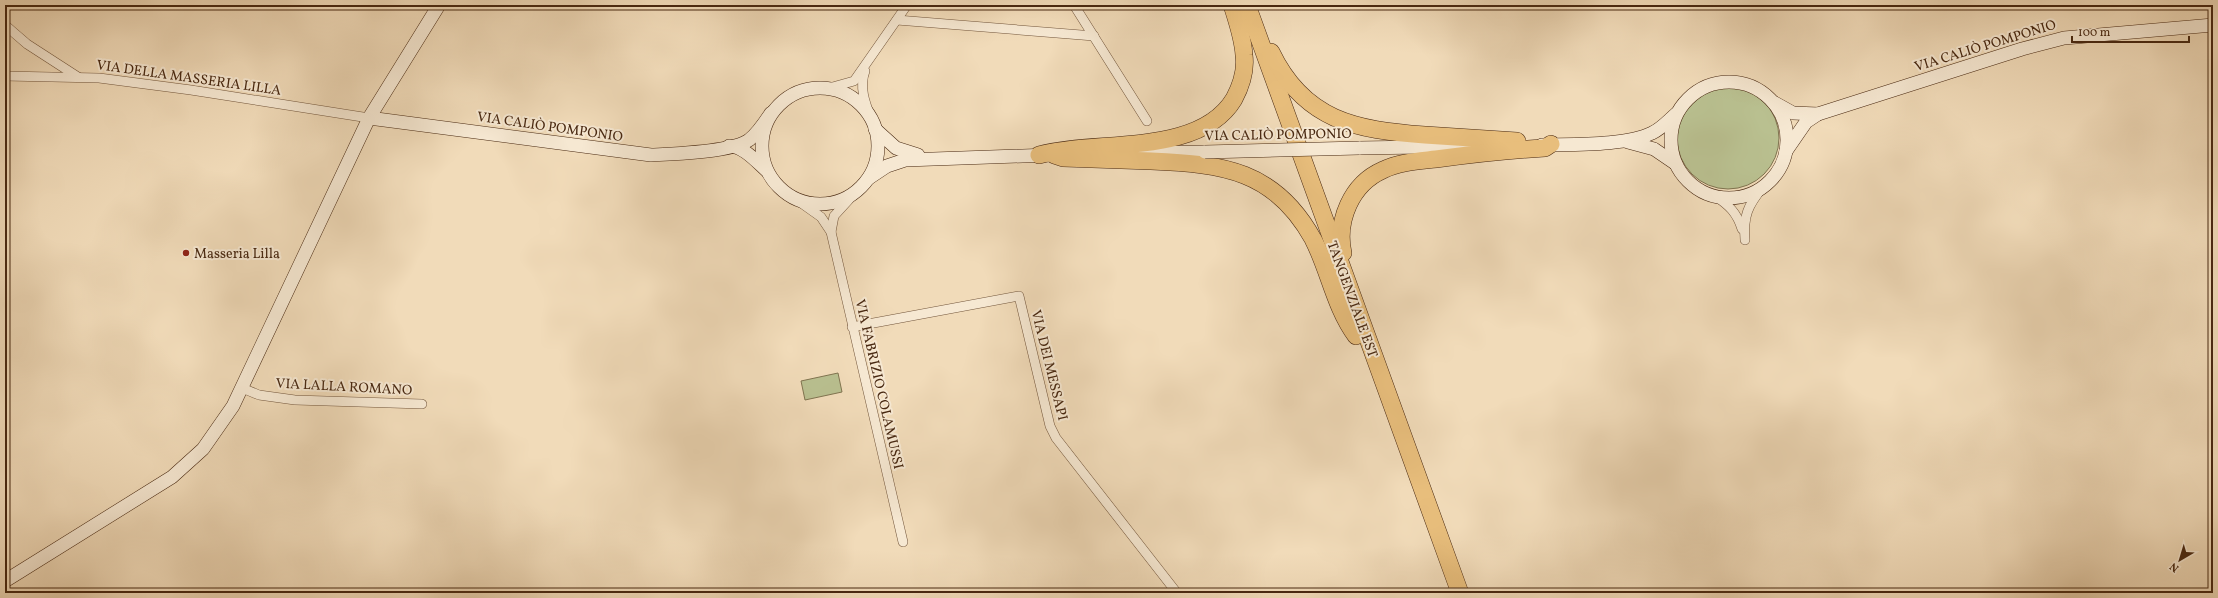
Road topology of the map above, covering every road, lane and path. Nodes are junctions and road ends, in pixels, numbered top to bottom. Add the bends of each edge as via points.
1 (439, 5) edge
2 (907, 5) edge
3 (1074, 5) edge
4 (1232, 5) edge
5 (1237, 5) edge
6 (1247, 5) edge
7 (1252, 5) edge
8 (897, 20) junction
9 (5, 25) edge
10 (2213, 25) edge
11 (1094, 36) junction
12 (868, 64) junction
13 (5, 76) edge
14 (79, 78) junction
15 (830, 88) junction
16 (1774, 103) junction
17 (1678, 111) junction
18 (771, 113) junction
19 (1818, 114) junction
20 (369, 118) junction
21 (1147, 121) dead end
22 (873, 124) junction
23 (1622, 141) junction
24 (1548, 144) junction
25 (728, 146) junction
26 (1786, 151) junction
27 (1047, 155) junction
28 (934, 158) junction
29 (1676, 164) junction
30 (766, 170) junction
31 (868, 179) junction
32 (1763, 187) junction
33 (855, 193) junction
34 (1715, 196) junction
35 (796, 200) junction
36 (831, 232) junction
37 (852, 327) junction
38 (1356, 336) junction
39 (1371, 349) junction
40 (242, 388) junction
41 (422, 404) dead end
42 (903, 542) dead end
43 (5, 581) edge
44 (1177, 593) edge
45 (1449, 593) edge
46 (1460, 593) edge

1 - 20 street
2 - 8 street
3 - 11 street
4 - 27 highway via 1242,39 1244,70 1234,99 1213,123 1201,130 1173,137 1127,145 1053,151
5 - 38 highway, TANGENZIALE EST
6 - 39 highway, TANGENZIALE EST
7 - 24 highway via 1265,38 1285,75 1310,102 1343,122 1378,131
8 - 11 street
8 - 12 street
9 - 14 street via 27,44
10 - 19 street, VIA CALIÒ POMPONIO via 2064,38
11 - 21 street
12 - 15 street via 854,81
12 - 22 street via 862,88
13 - 14 street, VIA DELLA MASSERIA LILLA
14 - 20 street, VIA DELLA MASSERIA LILLA via 99,78 191,90
15 - 18 street, VIA CALIÒ POMPONIO via 812,88 795,93
15 - 22 street, VIA CALIÒ POMPONIO via 860,104
16 - 17 street, VIA CALIÒ POMPONIO via 1762,92 1748,85 1726,82 1701,89 1688,98
16 - 19 street, VIA CALIÒ POMPONIO via 1793,113
16 - 26 street, VIA CALIÒ POMPONIO via 1783,117 1786,128
17 - 23 street, VIA CALIÒ POMPONIO via 1652,133
17 - 29 street, VIA CALIÒ POMPONIO via 1672,128
18 - 25 street, VIA CALIÒ POMPONIO via 751,139
18 - 30 street, VIA CALIÒ POMPONIO via 761,141
19 - 26 street, VIA CALIÒ POMPONIO via 1806,122
20 - 25 street, VIA CALIÒ POMPONIO via 651,155 682,154
20 - 40 street
22 - 28 street, VIA CALIÒ POMPONIO via 896,148 914,155
22 - 31 street, VIA CALIÒ POMPONIO via 878,153
23 - 24 street, VIA CALIÒ POMPONIO
23 - 29 street, VIA CALIÒ POMPONIO via 1654,149
24 - 27 street, VIA CALIÒ POMPONIO, bridge
24 - 39 highway via 1545,148 1485,152 1395,165 1382,170 1361,186 1347,207 1341,226 1341,237 1344,255 1371,338
25 - 30 street, VIA CALIÒ POMPONIO via 754,158
26 - 32 street, VIA CALIÒ POMPONIO via 1782,165
27 - 28 street, VIA CALIÒ POMPONIO
27 - 38 highway via 1219,166 1253,179 1268,188 1293,210 1312,238 1348,326
28 - 31 street, VIA CALIÒ POMPONIO via 896,162
29 - 34 street, VIA CALIÒ POMPONIO via 1692,184
30 - 35 street, VIA CALIÒ POMPONIO via 775,184
31 - 33 street, VIA CALIÒ POMPONIO
32 - 34 street, VIA CALIÒ POMPONIO via 1740,197
32 - 34 street via 1746,214 1745,240 1736,212
33 - 35 street, VIA CALIÒ POMPONIO via 839,201 821,204
33 - 36 street via 834,216
35 - 36 street via 821,217
36 - 37 street, VIA FABRIZIO COLAMUSSI
37 - 42 street, VIA FABRIZIO COLAMUSSI
37 - 44 street, VIA DEI MESSAPI via 1019,296 1050,426 1056,438
38 - 45 highway, TANGENZIALE EST
39 - 46 highway, TANGENZIALE EST
40 - 41 street, VIA LALLA ROMANO via 260,395 295,400
40 - 43 street via 233,406 203,449 172,477

